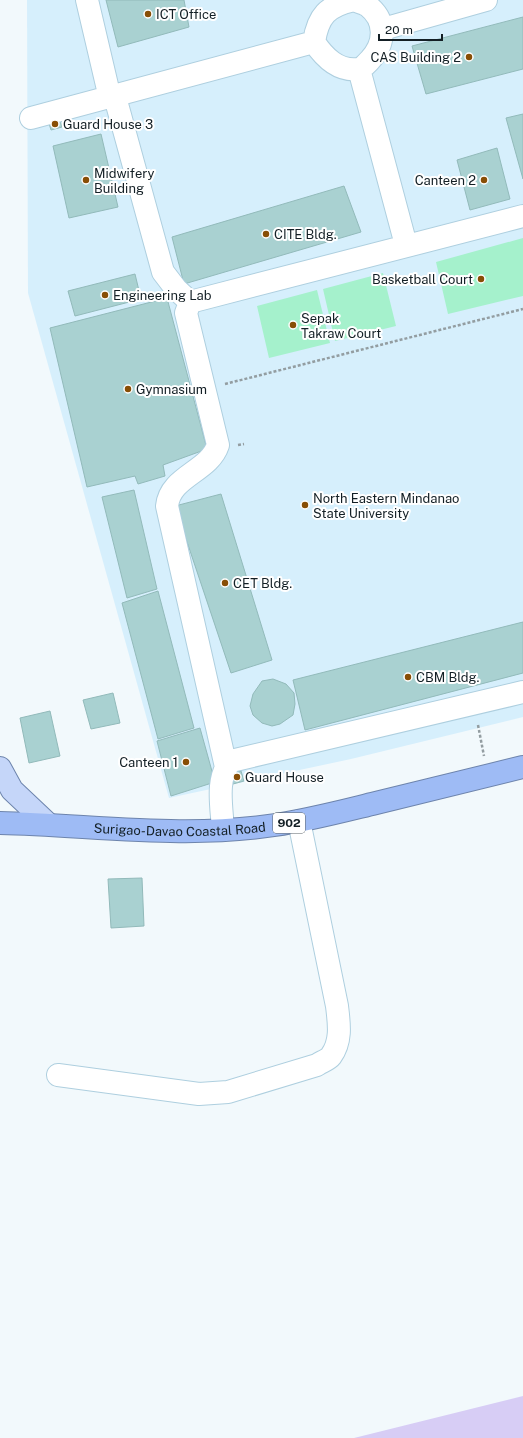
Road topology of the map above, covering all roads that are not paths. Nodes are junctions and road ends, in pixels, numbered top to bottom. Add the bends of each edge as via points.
1 (87, 0) edge
2 (486, 0) edge
3 (383, 29) junction
4 (314, 42) junction
5 (359, 69) junction
6 (113, 98) junction
7 (31, 118) dead end
8 (523, 216) edge
9 (406, 245) junction
10 (190, 302) junction
11 (523, 692) edge
12 (226, 767) junction
13 (523, 767) edge
14 (0, 768) edge
15 (299, 821) junction
16 (0, 823) edge
17 (48, 824) junction
18 (223, 830) junction
19 (58, 1075) dead end

1 - 6 street
2 - 3 street
3 - 4 street via 377,16 367,6 354,0 340,3 322,17 316,28
3 - 5 street via 375,55
4 - 5 street via 323,56 334,65
4 - 6 street
5 - 9 street
6 - 7 street
6 - 10 street via 163,272
8 - 9 street
9 - 10 street
10 - 12 street via 186,313 218,445 212,457 170,492 167,506
11 - 12 street via 239,758 231,761
12 - 18 street via 221,786
13 - 15 highway, Surigao-Davao Coastal Road / 902
14 - 17 main road via 12,790
15 - 18 highway, Surigao-Davao Coastal Road / 902
15 - 19 street via 340,1028 337,1044 330,1057 317,1064 228,1092 186,1092
16 - 17 highway, Surigao-Davao Coastal Road
17 - 18 highway, Surigao-Davao Coastal Road / 902 via 156,832

